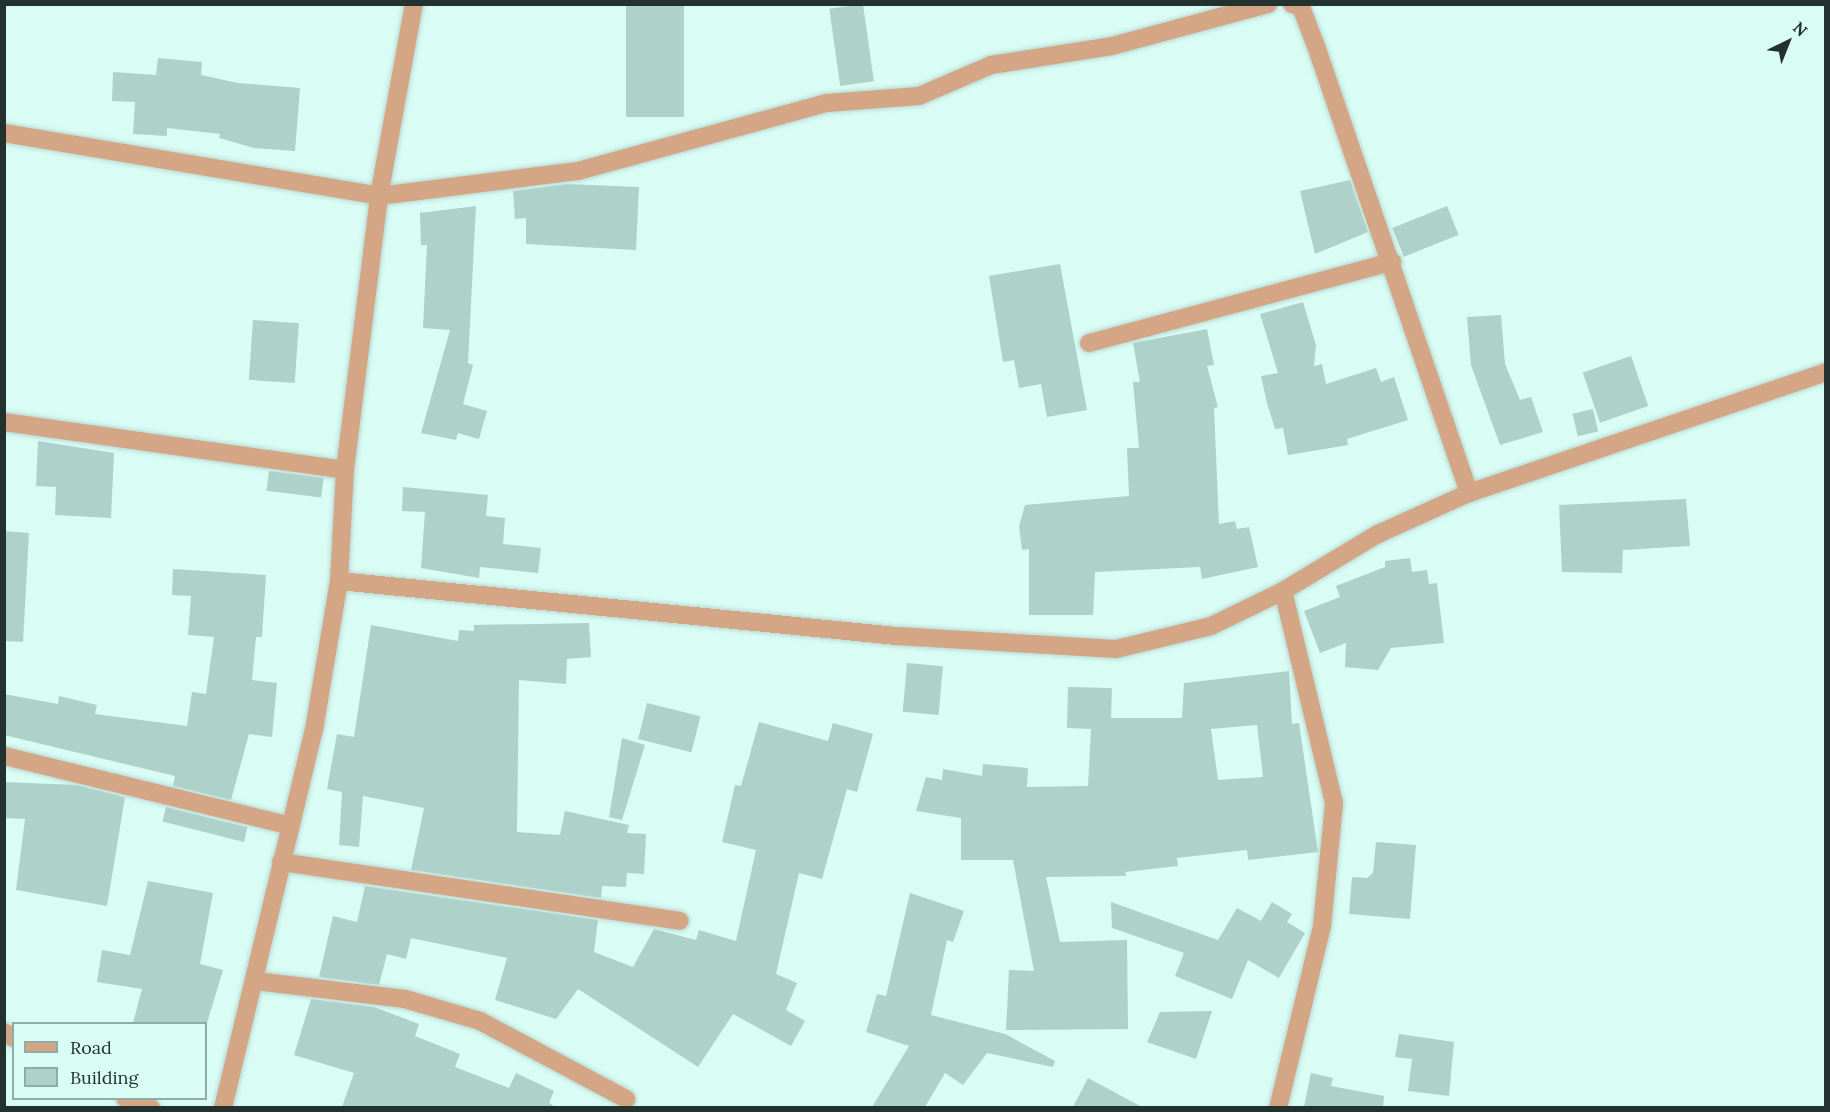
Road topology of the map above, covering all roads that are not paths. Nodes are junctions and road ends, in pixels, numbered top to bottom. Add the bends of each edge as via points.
1 (414, 4) edge
2 (1268, 4) edge
3 (1292, 4) edge
4 (4, 133) edge
5 (379, 196) junction
6 (1392, 262) junction
7 (1089, 343) dead end
8 (1826, 372) edge
9 (4, 422) edge
10 (345, 470) junction
11 (1469, 493) junction
12 (339, 581) junction
13 (1283, 591) junction
14 (4, 756) edge
15 (288, 825) junction
16 (281, 862) junction
17 (680, 921) dead end
18 (256, 981) junction
19 (626, 1099) dead end
20 (131, 1100) edge
21 (151, 1107) edge
22 (223, 1107) edge
23 (1278, 1107) edge

1 - 5 street
2 - 5 street via 1112,46 991,65 919,96 827,103 578,171
3 - 6 street via 1301,7
4 - 5 street
5 - 10 street
6 - 7 street
6 - 11 street
8 - 11 street
9 - 10 street
10 - 12 street
11 - 13 street via 1378,534
12 - 13 street via 897,636 1116,649 1211,626
12 - 15 street via 314,730
13 - 23 street via 1334,803 1322,926
14 - 15 street
15 - 16 street
16 - 17 street
16 - 18 street
18 - 19 street via 405,999 480,1021
18 - 22 street
20 - 21 street

